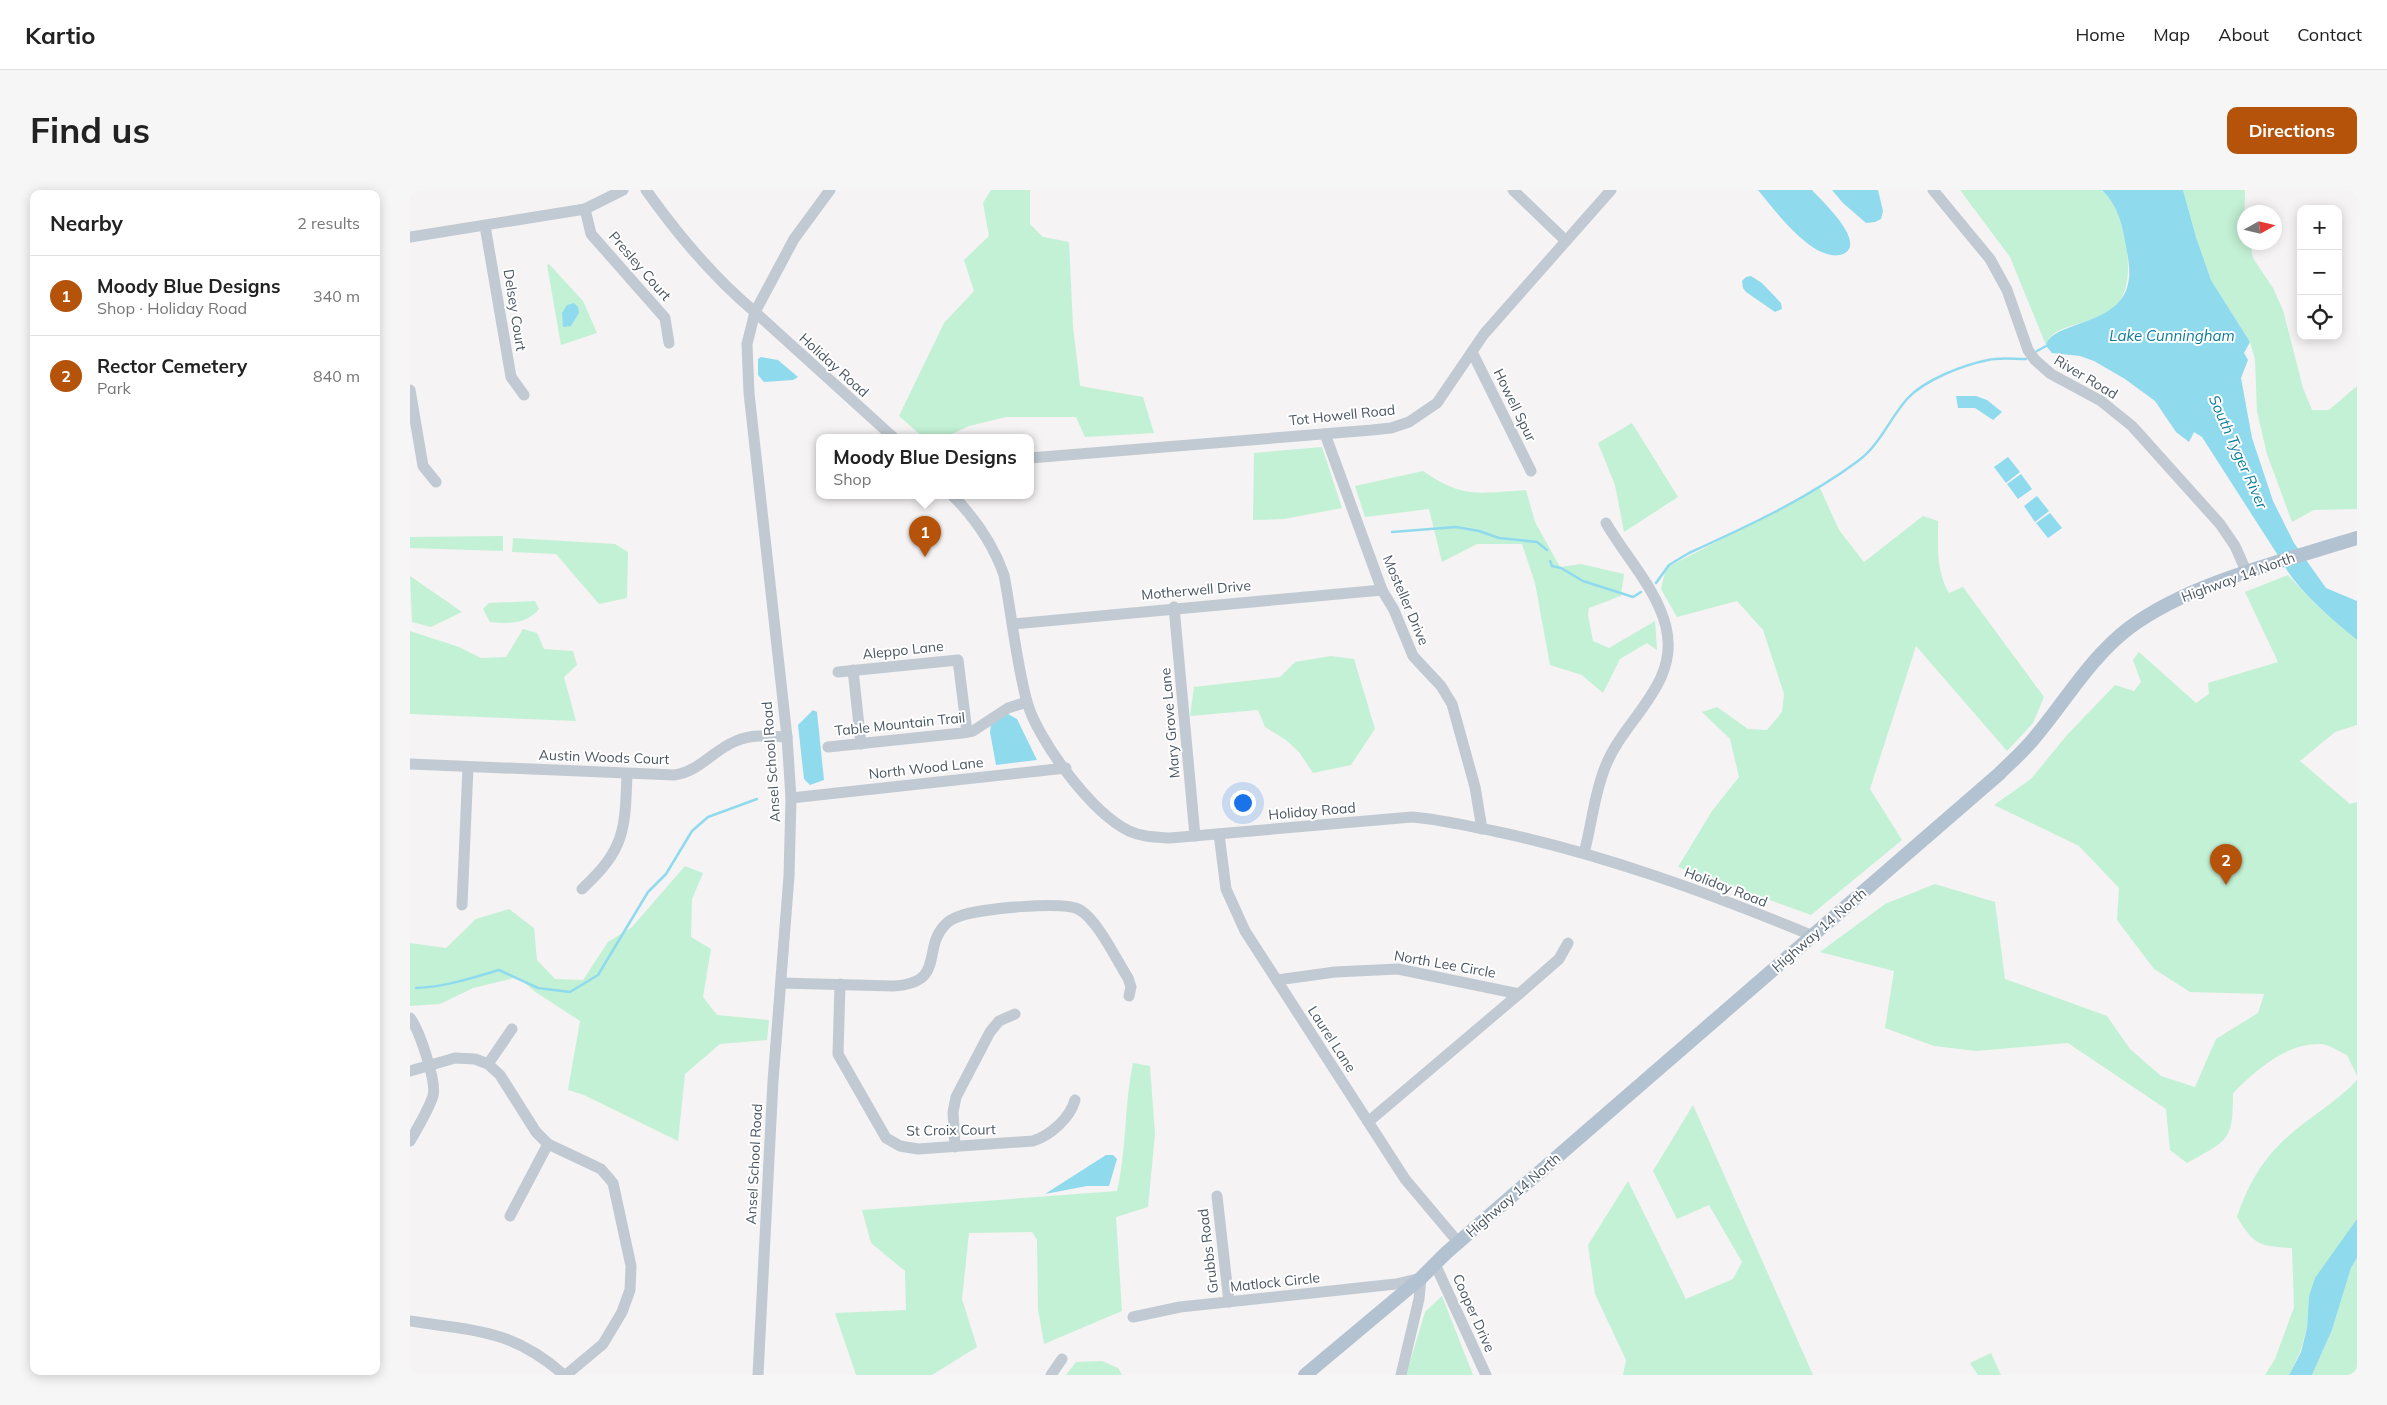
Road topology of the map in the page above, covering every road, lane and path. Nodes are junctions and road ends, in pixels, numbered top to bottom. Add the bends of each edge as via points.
1 (623, 190) edge
2 (646, 190) edge
3 (830, 190) edge
4 (1513, 190) edge
5 (1611, 190) edge
6 (1933, 190) edge
7 (585, 208) junction
8 (485, 226) junction
9 (410, 237) edge
10 (1566, 241) junction
11 (755, 312) junction
12 (669, 343) dead end
13 (1472, 352) junction
14 (410, 390) edge
15 (524, 395) dead end
16 (890, 434) edge
17 (1325, 434) junction
18 (1034, 458) edge
19 (1531, 471) dead end
20 (436, 482) dead end
21 (956, 499) edge
22 (1606, 523) dead end
23 (2357, 538) edge
24 (2247, 573) junction
25 (1382, 590) junction
26 (1174, 607) junction
27 (1013, 624) junction
28 (853, 670) junction
29 (838, 672) dead end
30 (1027, 702) junction
31 (967, 732) junction
32 (787, 736) junction
33 (861, 744) junction
34 (828, 747) dead end
35 (410, 764) edge
36 (468, 767) junction
37 (1066, 768) junction
38 (628, 774) junction
39 (790, 798) junction
40 (1482, 829) junction
41 (1219, 834) junction
42 (1195, 836) junction
43 (1584, 853) junction
44 (582, 889) dead end
45 (462, 905) dead end
46 (1811, 935) junction
47 (1568, 943) dead end
48 (1276, 980) junction
49 (781, 983) junction
50 (840, 984) junction
51 (1519, 994) junction
52 (1129, 996) dead end
53 (1015, 1014) dead end
54 (410, 1018) edge
55 (512, 1029) dead end
56 (488, 1064) junction
57 (428, 1065) junction
58 (410, 1071) edge
59 (1075, 1100) dead end
60 (1368, 1122) junction
61 (410, 1141) edge
62 (548, 1144) junction
63 (955, 1147) junction
64 (1217, 1196) dead end
65 (510, 1216) dead end
66 (1458, 1242) junction
67 (1435, 1264) junction
68 (1421, 1278) junction
69 (1229, 1302) junction
70 (1133, 1317) dead end
71 (410, 1321) edge
72 (1062, 1359) dead end
73 (565, 1375) edge
74 (758, 1375) edge
75 (1051, 1375) edge
76 (1305, 1375) edge
77 (1401, 1375) edge
78 (1486, 1375) edge

1 - 7 street
2 - 11 street via 680,236 727,289
3 - 11 street, Ansel School Road via 794,239
4 - 10 street
5 - 10 street, Tot Howell Road
6 - 24 street, River Road via 1990,259 2007,290 2028,350 2035,360 2051,374 2101,401 2132,426 2220,524 2235,546
7 - 8 street
7 - 12 street, Presley Court via 592,234 665,318
8 - 9 street
8 - 15 street, Delsey Court via 511,377
10 - 13 street, Tot Howell Road
11 - 16 street, Holiday Road
11 - 32 street, Ansel School Road via 747,344 749,393
13 - 17 street, Tot Howell Road via 1446,392 1419,417 1391,428
13 - 19 street, Howell Spur
14 - 20 street via 422,466
17 - 18 street, Tot Howell Road
17 - 25 street, Mosteller Drive
21 - 27 street, Holiday Road via 982,530 998,558
22 - 43 street via 1659,608 1669,643 1664,671 1656,690 1624,731 1606,764
23 - 24 main road, Highway 14 North
24 - 46 main road, Highway 14 North via 2176,600 2128,629 2088,670 2016,758
25 - 26 street, Motherwell Drive
25 - 40 street, Mosteller Drive via 1413,656 1441,686 1452,704 1473,780
26 - 27 street, Motherwell Drive
26 - 42 street, Mary Grove Lane
27 - 30 street, Holiday Road
28 - 29 street, Aleppo Lane
28 - 31 street, Aleppo Lane via 958,660
28 - 33 street
30 - 31 street, Table Mountain Trail via 1008,708
30 - 37 street, Holiday Road via 1042,737
31 - 33 street, Table Mountain Trail
32 - 38 street, Austin Woods Court via 756,736 735,741 683,774
32 - 39 street, Ansel School Road
33 - 34 street, Table Mountain Trail
35 - 36 street, Austin Woods Court
36 - 38 street, Austin Woods Court
36 - 45 street
37 - 39 street, North Wood Lane
37 - 42 street, Holiday Road via 1097,806 1128,831 1153,837
38 - 44 street via 621,840 608,863
39 - 49 street, Ansel School Road via 789,876
40 - 41 street, Holiday Road via 1412,817
40 - 43 street, Holiday Road
41 - 42 street, Holiday Road
41 - 48 street, Laurel Lane via 1223,873 1231,903
43 - 46 street, Holiday Road via 1658,876
46 - 66 main road, Highway 14 North
47 - 51 street via 1559,959
48 - 51 street, North Lee Circle via 1335,972 1398,969
48 - 60 street, Laurel Lane
49 - 50 street
49 - 74 street, Ansel School Road
50 - 52 street via 902,986 918,980 929,968 942,928 959,916 1065,905 1080,910 1092,921 1128,978
50 - 63 street, St Croix Court via 838,1054 879,1128 890,1141 906,1148
51 - 60 street
53 - 63 street via 999,1021 990,1032 956,1097 953,1112
54 - 57 street
55 - 56 street
56 - 57 street via 475,1059 455,1058
56 - 62 street via 504,1080 536,1132
57 - 58 street
57 - 61 street via 434,1094
59 - 63 street, St Croix Court via 1073,1109 1064,1120 1038,1140
60 - 66 street, Laurel Lane via 1404,1179
62 - 65 street
62 - 73 street via 601,1170 611,1180 632,1273 627,1302 608,1337
64 - 69 street, Grubbs Road
66 - 67 main road, Highway 14 North
67 - 68 main road, Highway 14 North
67 - 78 street, Cooper Drive
68 - 69 street, Matlock Circle via 1396,1284
68 - 76 main road, Highway 14 North
68 - 77 street
69 - 70 street, Matlock Circle via 1166,1309
71 - 73 street via 505,1337 539,1354
72 - 75 street

